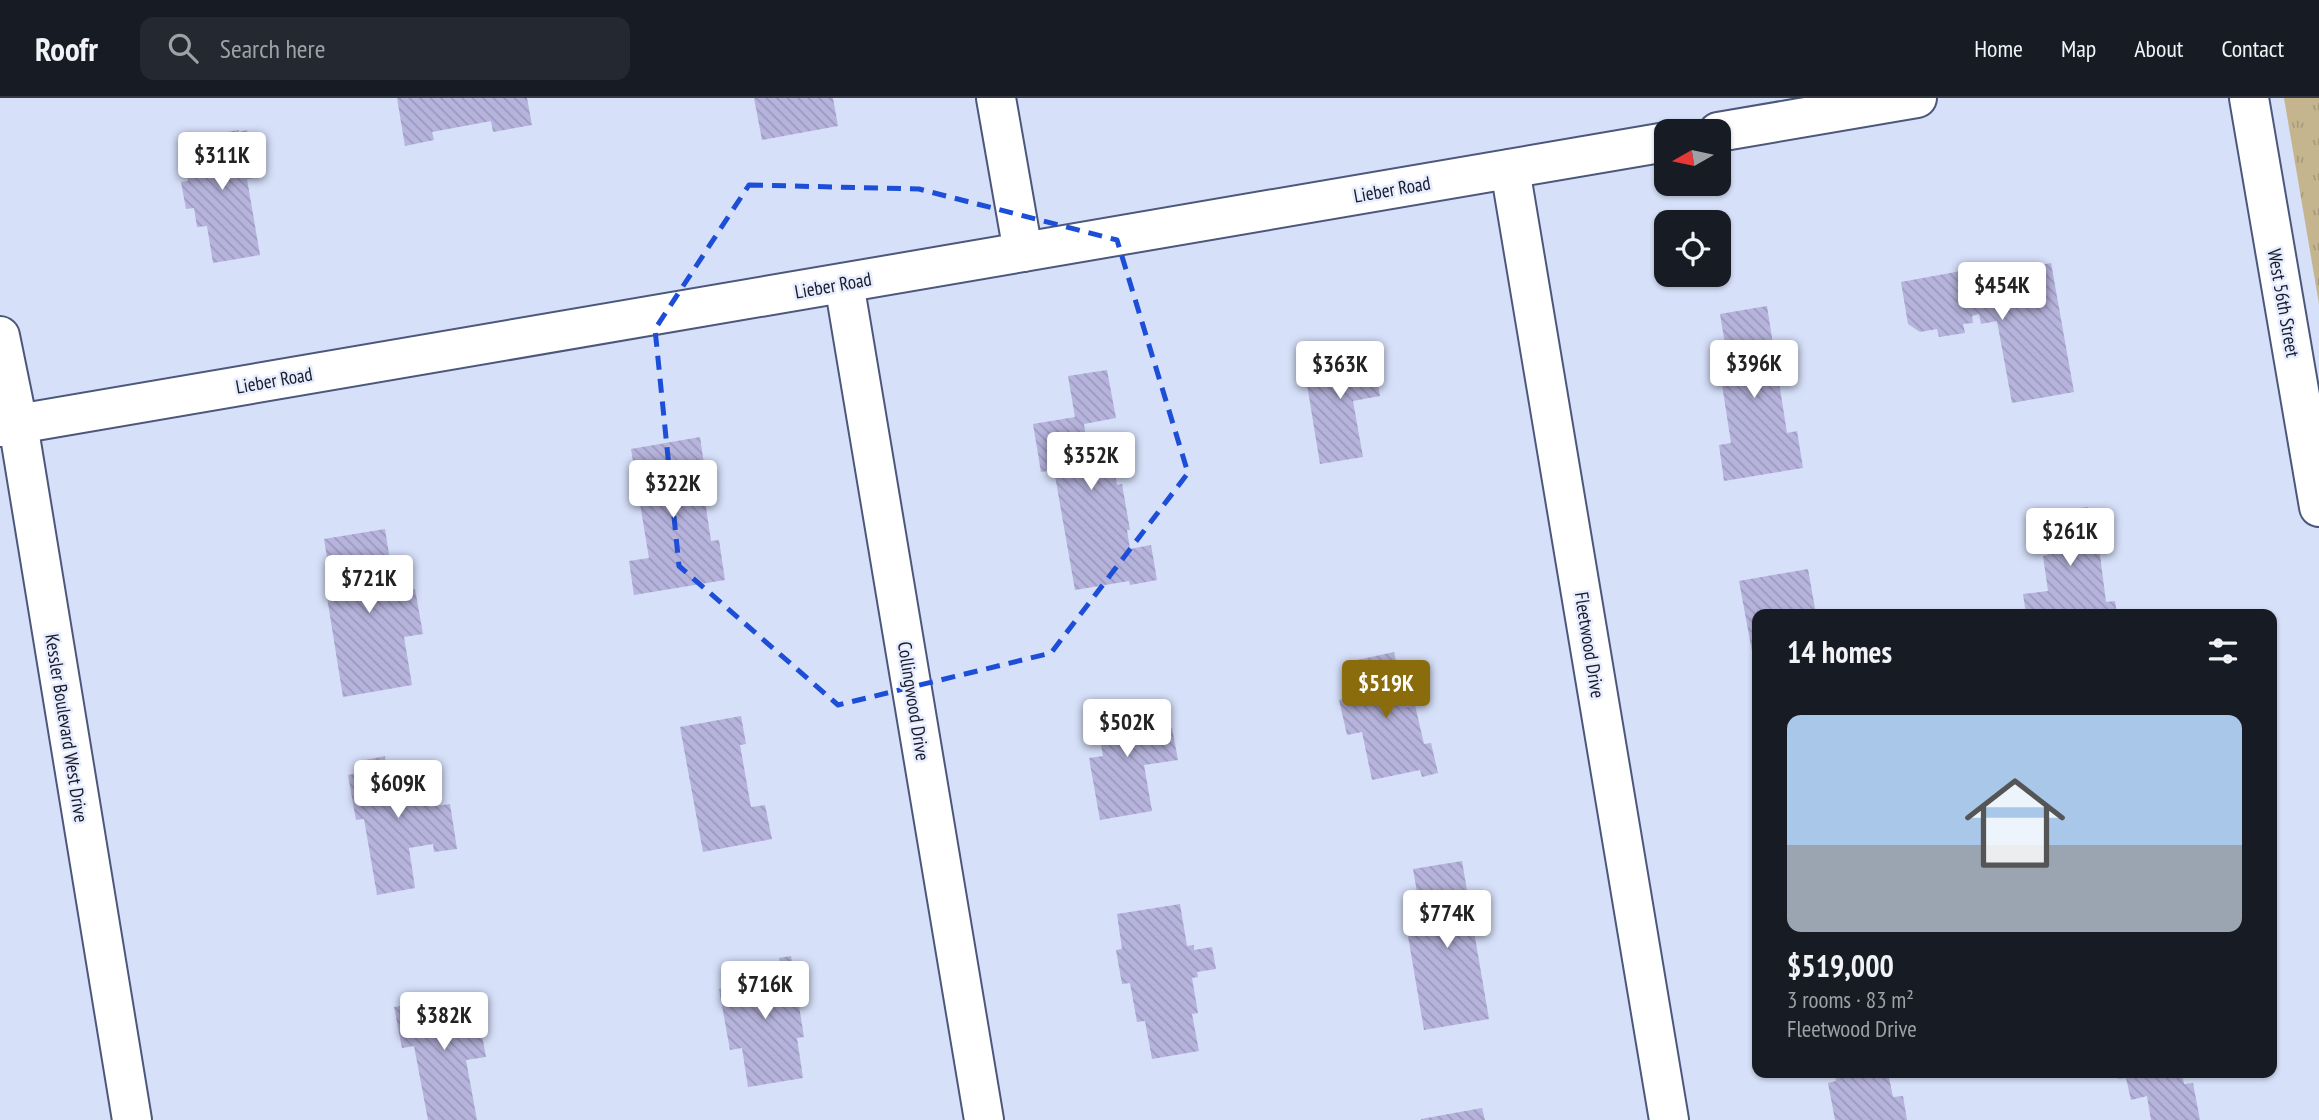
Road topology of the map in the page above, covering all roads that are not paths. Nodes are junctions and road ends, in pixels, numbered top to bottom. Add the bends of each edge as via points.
1 (996, 98) edge
2 (1917, 98) edge
3 (2249, 98) edge
4 (1834, 105) edge
5 (1731, 129) edge
6 (1654, 144) edge
7 (1510, 169) junction
8 (1023, 252) junction
9 (845, 283) junction
10 (0, 336) edge
11 (9, 426) edge
12 (2319, 507) edge
13 (132, 1120) edge
14 (984, 1120) edge
15 (1669, 1120) edge

1 - 8 street
2 - 4 street
3 - 12 street, West 56th Street
4 - 5 street
6 - 7 street, Lieber Road
7 - 8 street, Lieber Road
7 - 15 street, Fleetwood Drive
8 - 9 street, Lieber Road
9 - 11 street, Lieber Road
9 - 14 street, Collingwood Drive
10 - 11 street, Kessler Boulevard West Drive
11 - 13 street, Kessler Boulevard West Drive

